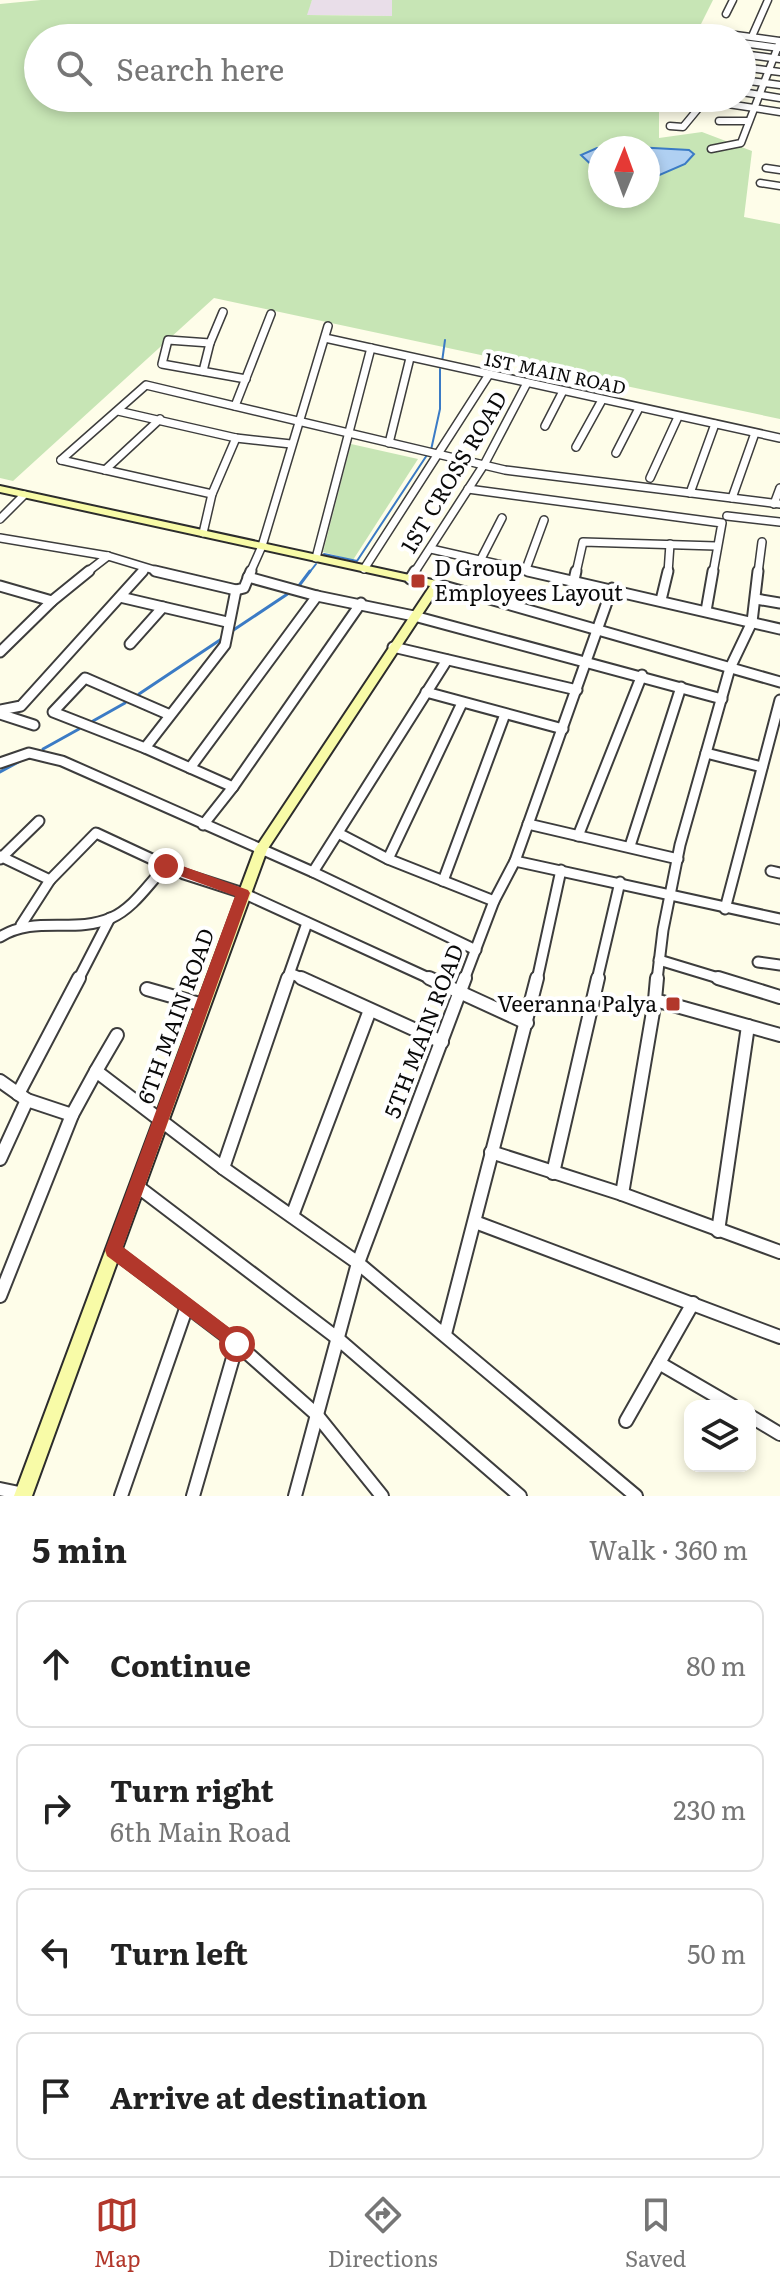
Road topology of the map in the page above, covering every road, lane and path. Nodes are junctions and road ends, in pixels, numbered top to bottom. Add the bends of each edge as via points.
1 (733, 0) edge
2 (768, 0) edge
3 (726, 14) dead end
4 (756, 27) edge
5 (756, 40) edge
6 (756, 43) edge
7 (779, 44) edge
8 (756, 56) edge
9 (776, 59) edge
10 (756, 69) edge
11 (768, 70) junction
12 (780, 72) edge
13 (756, 82) edge
14 (763, 83) junction
15 (780, 85) edge
16 (758, 95) junction
17 (780, 98) edge
18 (756, 100) edge
19 (756, 108) edge
20 (695, 112) edge
21 (751, 112) edge
22 (780, 112) edge
23 (719, 121) dead end
24 (747, 121) junction
25 (670, 126) dead end
26 (711, 149) dead end
27 (766, 168) dead end
28 (780, 170) edge
29 (760, 183) dead end
30 (780, 186) edge
31 (223, 312) dead end
32 (271, 314) dead end
33 (328, 326) dead end
34 (325, 338) junction
35 (210, 343) junction
36 (371, 348) junction
37 (410, 358) junction
38 (203, 371) junction
39 (488, 376) junction
40 (246, 379) junction
41 (527, 383) junction
42 (563, 391) junction
43 (602, 400) junction
44 (235, 406) junction
45 (639, 408) junction
46 (118, 411) junction
47 (678, 417) junction
48 (160, 419) junction
49 (300, 423) junction
50 (715, 424) junction
51 (545, 426) dead end
52 (755, 433) junction
53 (350, 435) junction
54 (236, 438) junction
55 (780, 438) edge
56 (389, 443) junction
57 (291, 444) junction
58 (576, 447) dead end
59 (616, 453) dead end
60 (440, 454) junction
61 (485, 463) junction
62 (105, 470) junction
63 (650, 478) dead end
64 (780, 488) edge
65 (0, 489) edge
66 (468, 489) junction
67 (690, 493) junction
68 (212, 494) junction
69 (24, 495) junction
70 (732, 498) junction
71 (777, 504) edge
72 (727, 516) dead end
73 (502, 518) dead end
74 (0, 519) edge
75 (544, 520) dead end
76 (780, 522) edge
77 (203, 533) junction
78 (0, 538) edge
79 (762, 542) dead end
80 (670, 544) junction
81 (262, 546) junction
82 (716, 546) junction
83 (431, 549) junction
84 (108, 556) junction
85 (316, 558) junction
86 (481, 559) junction
87 (145, 569) junction
88 (364, 569) junction
89 (526, 569) junction
90 (248, 577) junction
91 (410, 579) junction
92 (574, 580) junction
93 (437, 584) junction
94 (0, 586) edge
95 (612, 588) junction
96 (236, 590) junction
97 (317, 596) junction
98 (120, 597) junction
99 (756, 599) junction
100 (661, 600) junction
101 (52, 601) junction
102 (361, 603) junction
103 (780, 603) edge
104 (163, 607) junction
105 (706, 611) junction
106 (414, 616) junction
107 (752, 622) junction
108 (780, 629) edge
109 (599, 630) junction
110 (226, 631) junction
111 (0, 637) edge
112 (12, 640) junction
113 (130, 644) dead end
114 (393, 647) junction
115 (0, 652) edge
116 (447, 660) junction
117 (587, 662) junction
118 (730, 668) junction
119 (642, 675) junction
120 (780, 682) edge
121 (681, 687) junction
122 (577, 690) junction
123 (426, 692) junction
124 (722, 699) junction
125 (780, 700) edge
126 (462, 703) junction
127 (0, 712) edge
128 (505, 714) junction
129 (170, 715) junction
130 (34, 725) dead end
131 (563, 729) junction
132 (145, 748) junction
133 (706, 753) junction
134 (0, 763) edge
135 (762, 767) junction
136 (190, 768) junction
137 (233, 787) junction
138 (39, 821) dead end
139 (528, 824) junction
140 (203, 825) junction
141 (338, 833) junction
142 (578, 836) junction
143 (630, 846) junction
144 (261, 849) junction
145 (1, 857) edge
146 (388, 859) junction
147 (678, 859) junction
148 (515, 861) junction
149 (166, 866) junction
150 (561, 870) junction
151 (313, 872) junction
152 (50, 880) junction
153 (443, 881) junction
154 (620, 882) junction
155 (243, 893) junction
156 (669, 895) junction
157 (494, 901) junction
158 (725, 909) junction
159 (110, 918) junction
160 (780, 919) edge
161 (307, 923) junction
162 (21, 925) junction
163 (0, 937) edge
164 (476, 950) junction
165 (659, 960) junction
166 (758, 962) dead end
167 (780, 965) edge
168 (292, 974) junction
169 (147, 989) dead end
170 (461, 995) junction
171 (780, 997) edge
172 (655, 1000) junction
173 (203, 1005) junction
174 (370, 1010) junction
175 (527, 1023) junction
176 (748, 1026) junction
177 (117, 1035) dead end
178 (780, 1035) edge
179 (442, 1042) junction
180 (96, 1071) junction
181 (0, 1081) edge
182 (22, 1097) junction
183 (72, 1115) junction
184 (162, 1120) junction
185 (491, 1152) junction
186 (0, 1159) edge
187 (223, 1168) junction
188 (553, 1173) junction
189 (137, 1186) junction
190 (622, 1194) junction
191 (292, 1216) junction
192 (475, 1222) junction
193 (718, 1231) junction
194 (113, 1250) junction
195 (780, 1252) edge
196 (358, 1263) junction
197 (0, 1296) edge
198 (693, 1303) junction
199 (187, 1306) junction
200 (445, 1334) junction
201 (780, 1337) edge
202 (337, 1338) junction
203 (237, 1344) junction
204 (659, 1363) junction
205 (723, 1400) edge
206 (316, 1414) junction
207 (756, 1420) edge
208 (626, 1421) dead end
209 (780, 1434) edge
210 (0, 1489) edge
211 (24, 1495) edge
212 (121, 1496) edge
213 (193, 1496) edge
214 (295, 1496) edge
215 (382, 1496) edge
216 (520, 1496) edge
217 (636, 1496) edge

1 - 3 street
2 - 4 street
5 - 7 street
6 - 7 street
7 - 9 street
8 - 9 street
9 - 11 street
10 - 11 street
11 - 12 street
11 - 14 street
13 - 14 street
14 - 15 street
14 - 16 street
16 - 17 street
16 - 18 street
19 - 22 street
20 - 25 street via 683,127
21 - 24 street
23 - 24 street
24 - 26 street via 741,143
27 - 28 street
29 - 30 street
31 - 35 street
32 - 40 street
33 - 34 street
34 - 36 street, 1ST MAIN ROAD
34 - 49 street
35 - 38 street
35 - 38 street via 168,340 162,364
36 - 37 street, 1ST MAIN ROAD
36 - 53 street
37 - 39 street, 1ST MAIN ROAD
37 - 56 street
38 - 40 street
39 - 41 street, 1ST MAIN ROAD
39 - 60 street
40 - 44 street
41 - 42 street, 1ST MAIN ROAD
41 - 61 street, 1ST CROSS ROAD
42 - 43 street, 1ST MAIN ROAD
42 - 51 street
43 - 45 street, 1ST MAIN ROAD
43 - 58 street
44 - 46 street via 146,385
44 - 49 street
45 - 47 street, 1ST MAIN ROAD
45 - 59 street
46 - 48 street
46 - 62 street via 61,460
47 - 50 street, 1ST MAIN ROAD
47 - 63 street
48 - 54 street
48 - 62 street
49 - 53 street
49 - 57 street
50 - 52 street, 1ST MAIN ROAD
50 - 67 street
52 - 55 street, 1ST MAIN ROAD
52 - 70 street
53 - 56 street
53 - 85 street
54 - 57 street
54 - 68 street
56 - 60 street
57 - 81 street
60 - 61 street
60 - 88 street
61 - 66 street, 1ST CROSS ROAD
61 - 67 street via 505,470
62 - 68 street
64 - 71 street
65 - 69 street
66 - 82 street via 722,523
66 - 83 street, 1ST CROSS ROAD
67 - 70 street
68 - 77 street
69 - 74 street
69 - 77 street
70 - 71 street
72 - 76 street
73 - 86 street
75 - 89 street
77 - 81 street
78 - 84 street
79 - 99 street
80 - 82 street
80 - 92 street via 583,542
80 - 100 street
81 - 85 street
81 - 90 street
82 - 105 street
83 - 86 street
83 - 91 street, 1ST CROSS ROAD
84 - 87 street
84 - 101 street
85 - 88 street
86 - 89 street
87 - 96 street
87 - 98 street
88 - 91 street
89 - 92 street
90 - 96 street via 244,588
90 - 97 street
91 - 93 street
92 - 95 street
93 - 106 street, 6TH MAIN ROAD
93 - 109 street
94 - 101 street
95 - 100 street
95 - 109 street, 5TH MAIN ROAD
96 - 110 street
97 - 102 street
97 - 136 street
98 - 104 street
98 - 127 street via 21,706
99 - 103 street
99 - 107 street
100 - 105 street
101 - 112 street
102 - 106 street
102 - 137 street
104 - 110 street
104 - 113 street
105 - 107 street
106 - 114 street, 6TH MAIN ROAD
106 - 117 street
107 - 108 street
107 - 118 street
109 - 117 street, 5TH MAIN ROAD
109 - 118 street
110 - 129 street via 225,645
111 - 112 street
112 - 115 street
114 - 116 street
114 - 144 street, 6TH MAIN ROAD
116 - 122 street
116 - 123 street
117 - 119 street
117 - 122 street, 5TH MAIN ROAD
118 - 120 street
118 - 124 street
119 - 121 street
119 - 142 street
121 - 124 street
121 - 143 street
122 - 131 street, 5TH MAIN ROAD
123 - 126 street
123 - 141 street
124 - 133 street
125 - 135 street
126 - 128 street
126 - 146 street
127 - 130 street
128 - 131 street
128 - 153 street
129 - 132 street
129 - 132 street via 85,678 53,712
131 - 139 street, 5TH MAIN ROAD
132 - 136 street
133 - 135 street
133 - 147 street
134 - 140 street via 29,753 47,756
135 - 158 street
136 - 137 street
137 - 140 street
138 - 145 street
139 - 142 street
139 - 148 street, 5TH MAIN ROAD
140 - 144 street
141 - 146 street
141 - 151 street
142 - 143 street
143 - 147 street
144 - 151 street
144 - 155 street, 6TH MAIN ROAD
145 - 152 street
146 - 153 street
147 - 156 street
148 - 150 street
148 - 157 street, 5TH MAIN ROAD
149 - 152 street via 96,833
149 - 155 street
149 - 159 street
150 - 154 street
150 - 175 street
151 - 164 street
152 - 162 street
153 - 157 street
154 - 156 street
154 - 188 street
155 - 161 street
155 - 173 street, 6TH MAIN ROAD
156 - 158 street
156 - 165 street
157 - 164 street, 5TH MAIN ROAD
158 - 160 street
159 - 162 street
159 - 182 street
161 - 168 street
161 - 170 street
162 - 163 street
164 - 170 street, 5TH MAIN ROAD
165 - 171 street
165 - 172 street
166 - 167 street
168 - 174 street
168 - 187 street
169 - 173 street
170 - 175 street
170 - 179 street, 5TH MAIN ROAD
172 - 176 street
172 - 190 street
173 - 184 street, 6TH MAIN ROAD
174 - 179 street
174 - 191 street
175 - 185 street
176 - 178 street
176 - 193 street
177 - 180 street
179 - 196 street, 5TH MAIN ROAD
180 - 183 street
180 - 184 street
181 - 182 street
182 - 183 street
182 - 186 street
183 - 197 street
184 - 187 street
184 - 189 street, 6TH MAIN ROAD
185 - 188 street
185 - 192 street
187 - 191 street
188 - 190 street
189 - 194 street, 6TH MAIN ROAD
189 - 202 street
190 - 193 street
191 - 196 street
192 - 198 street
192 - 200 street
193 - 195 street
194 - 199 street
194 - 211 street, 6TH MAIN ROAD
196 - 200 street
196 - 202 street, 5TH MAIN ROAD
198 - 201 street
198 - 204 street
199 - 203 street
199 - 212 street
200 - 217 street
202 - 206 street, 5TH MAIN ROAD
202 - 216 street
203 - 206 street
203 - 213 street
204 - 205 street
204 - 208 street
206 - 214 street, 5TH MAIN ROAD
206 - 215 street
207 - 209 street
210 - 211 street

